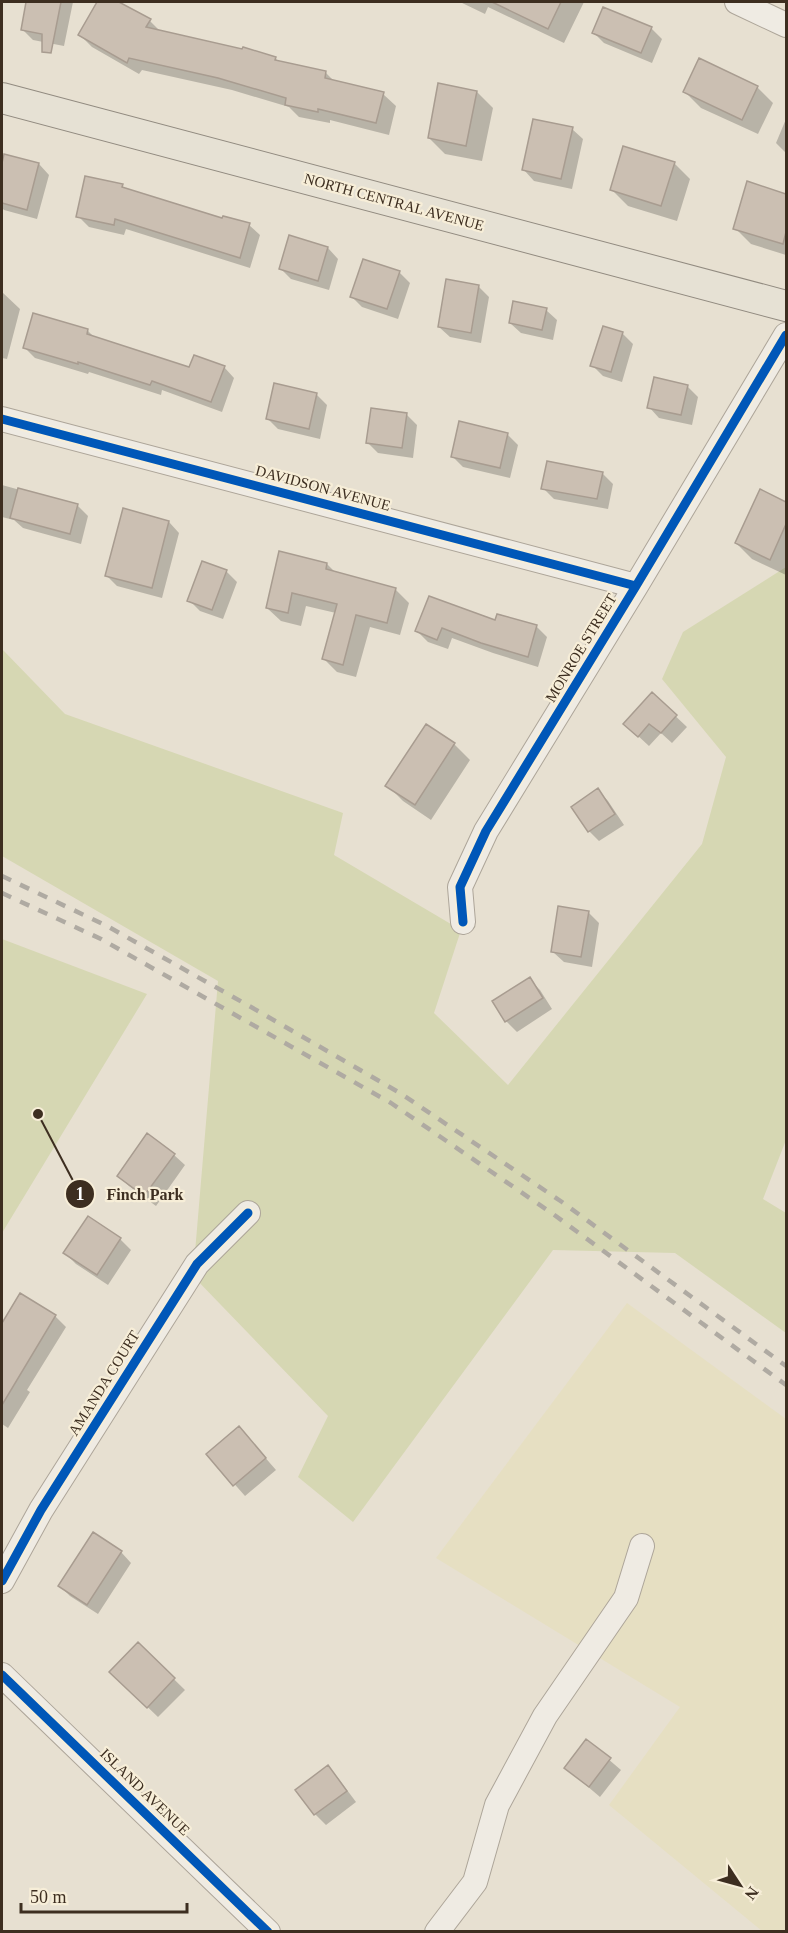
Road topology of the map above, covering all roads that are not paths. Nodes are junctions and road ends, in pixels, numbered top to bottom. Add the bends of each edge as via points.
1 (737, 2) edge
2 (786, 25) edge
3 (2, 98) edge
4 (786, 306) edge
5 (786, 335) edge
6 (2, 419) edge
7 (636, 586) junction
8 (463, 922) dead end
9 (248, 1213) dead end
10 (642, 1546) dead end
11 (2, 1581) edge
12 (2, 1675) edge
13 (268, 1932) edge
14 (437, 1932) edge

1 - 2 street
3 - 4 main road, NORTH CENTRAL AVENUE
5 - 7 street, MONROE STREET
6 - 7 street, DAVIDSON AVENUE
7 - 8 street, MONROE STREET via 486,831 460,887
9 - 11 street, AMANDA COURT via 197,1264 41,1510
10 - 14 street via 626,1598 545,1716 497,1804 475,1882
12 - 13 street, ISLAND AVENUE

